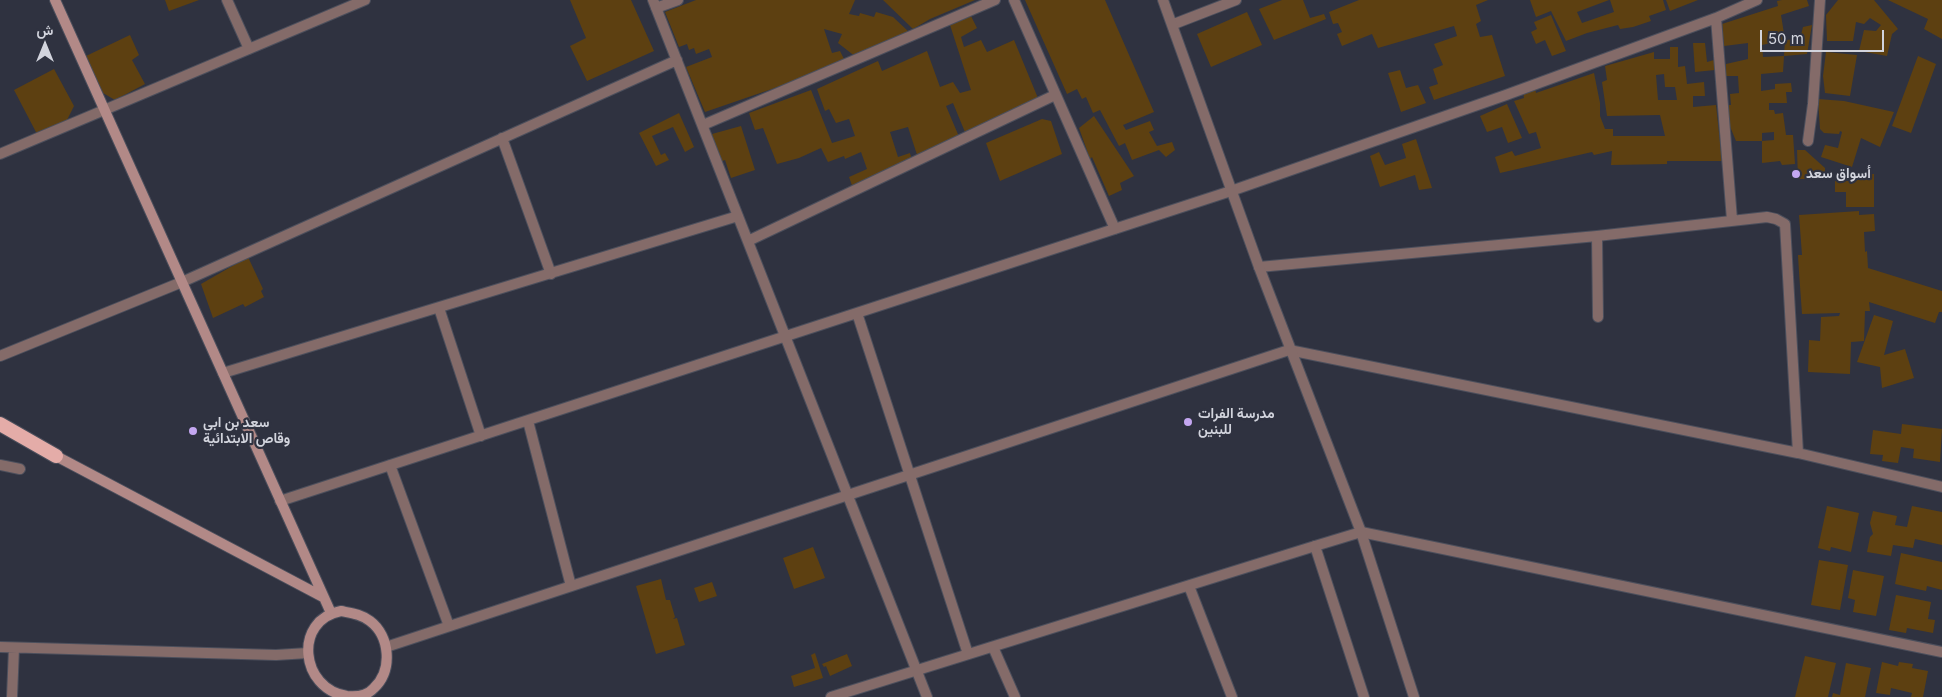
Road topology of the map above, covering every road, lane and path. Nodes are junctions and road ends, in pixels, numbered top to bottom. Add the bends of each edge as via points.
1 (56, 0) edge
2 (227, 0) edge
3 (365, 0) edge
4 (678, 0) edge
5 (995, 0) edge
6 (1014, 0) edge
7 (1163, 0) edge
8 (1236, 0) edge
9 (1757, 0) edge
10 (1820, 0) edge
11 (655, 4) edge
12 (1716, 18) junction
13 (1174, 24) junction
14 (249, 49) junction
15 (677, 60) junction
16 (1055, 95) junction
17 (105, 110) junction
18 (703, 126) junction
19 (502, 138) junction
20 (1808, 141) dead end
21 (0, 154) edge
22 (1231, 191) junction
23 (738, 216) junction
24 (1732, 220) junction
25 (1115, 229) junction
26 (1597, 236) junction
27 (748, 241) junction
28 (1259, 267) junction
29 (551, 274) junction
30 (182, 282) junction
31 (439, 308) junction
32 (857, 313) junction
33 (1598, 317) dead end
34 (785, 336) junction
35 (1290, 350) junction
36 (0, 356) edge
37 (223, 373) junction
38 (528, 420) junction
39 (0, 424) edge
40 (0, 435) edge
41 (481, 436) junction
42 (1798, 453) junction
43 (56, 456) junction
44 (0, 465) edge
45 (390, 465) junction
46 (20, 469) dead end
47 (910, 475) junction
48 (1942, 487) edge
49 (848, 495) junction
50 (280, 501) junction
51 (1361, 532) junction
52 (1315, 546) junction
53 (571, 586) junction
54 (1189, 586) junction
55 (323, 596) junction
56 (331, 613) junction
57 (449, 626) junction
58 (0, 647) edge
59 (386, 647) junction
60 (993, 647) junction
61 (14, 648) junction
62 (1942, 652) edge
63 (308, 653) junction
64 (968, 654) junction
65 (917, 670) junction
66 (370, 695) edge
67 (12, 697) edge
68 (831, 697) edge
69 (927, 697) edge
70 (1015, 697) edge
71 (1232, 697) edge
72 (1364, 697) edge
73 (1414, 697) edge

1 - 17 main road
2 - 14 street
3 - 14 street
4 - 11 street
5 - 18 street
6 - 16 street
7 - 13 street
8 - 13 street
9 - 12 street
10 - 20 street via 1814,104
11 - 15 street
12 - 22 street
12 - 24 street
13 - 22 street
14 - 17 street
15 - 18 street
15 - 19 street
16 - 25 street
16 - 27 street
17 - 21 street
17 - 30 main road
18 - 23 street
19 - 29 street
19 - 30 street
22 - 25 street
22 - 28 street
23 - 27 street
23 - 29 street
24 - 26 street
24 - 42 street via 1767,217 1785,224
25 - 32 street
26 - 28 street
26 - 33 street
27 - 34 street
28 - 35 street
29 - 31 street
30 - 36 street
30 - 37 main road
31 - 37 street
31 - 41 street
32 - 34 street
32 - 47 street
34 - 38 street
34 - 49 street
35 - 42 street
35 - 47 street
35 - 51 street
37 - 50 main road
38 - 41 street
38 - 53 street
39 - 43 highway
40 - 43 highway
41 - 45 street
42 - 48 street
43 - 55 main road
44 - 46 street
45 - 50 street
45 - 57 street
47 - 49 street
47 - 64 street
49 - 53 street
49 - 65 street
50 - 55 main road
51 - 52 street
51 - 62 street
51 - 73 street
52 - 54 street
52 - 72 street
53 - 57 street
54 - 60 street
54 - 71 street
55 - 56 main road
56 - 59 main road via 356,614 370,621
56 - 63 main road via 316,625 309,638
57 - 59 street
58 - 61 street
59 - 66 main road via 385,673
60 - 64 street
60 - 70 street
61 - 63 street via 276,655
61 - 67 street
63 - 66 main road via 310,667 328,689 341,695
64 - 65 street
65 - 68 street
65 - 69 street

